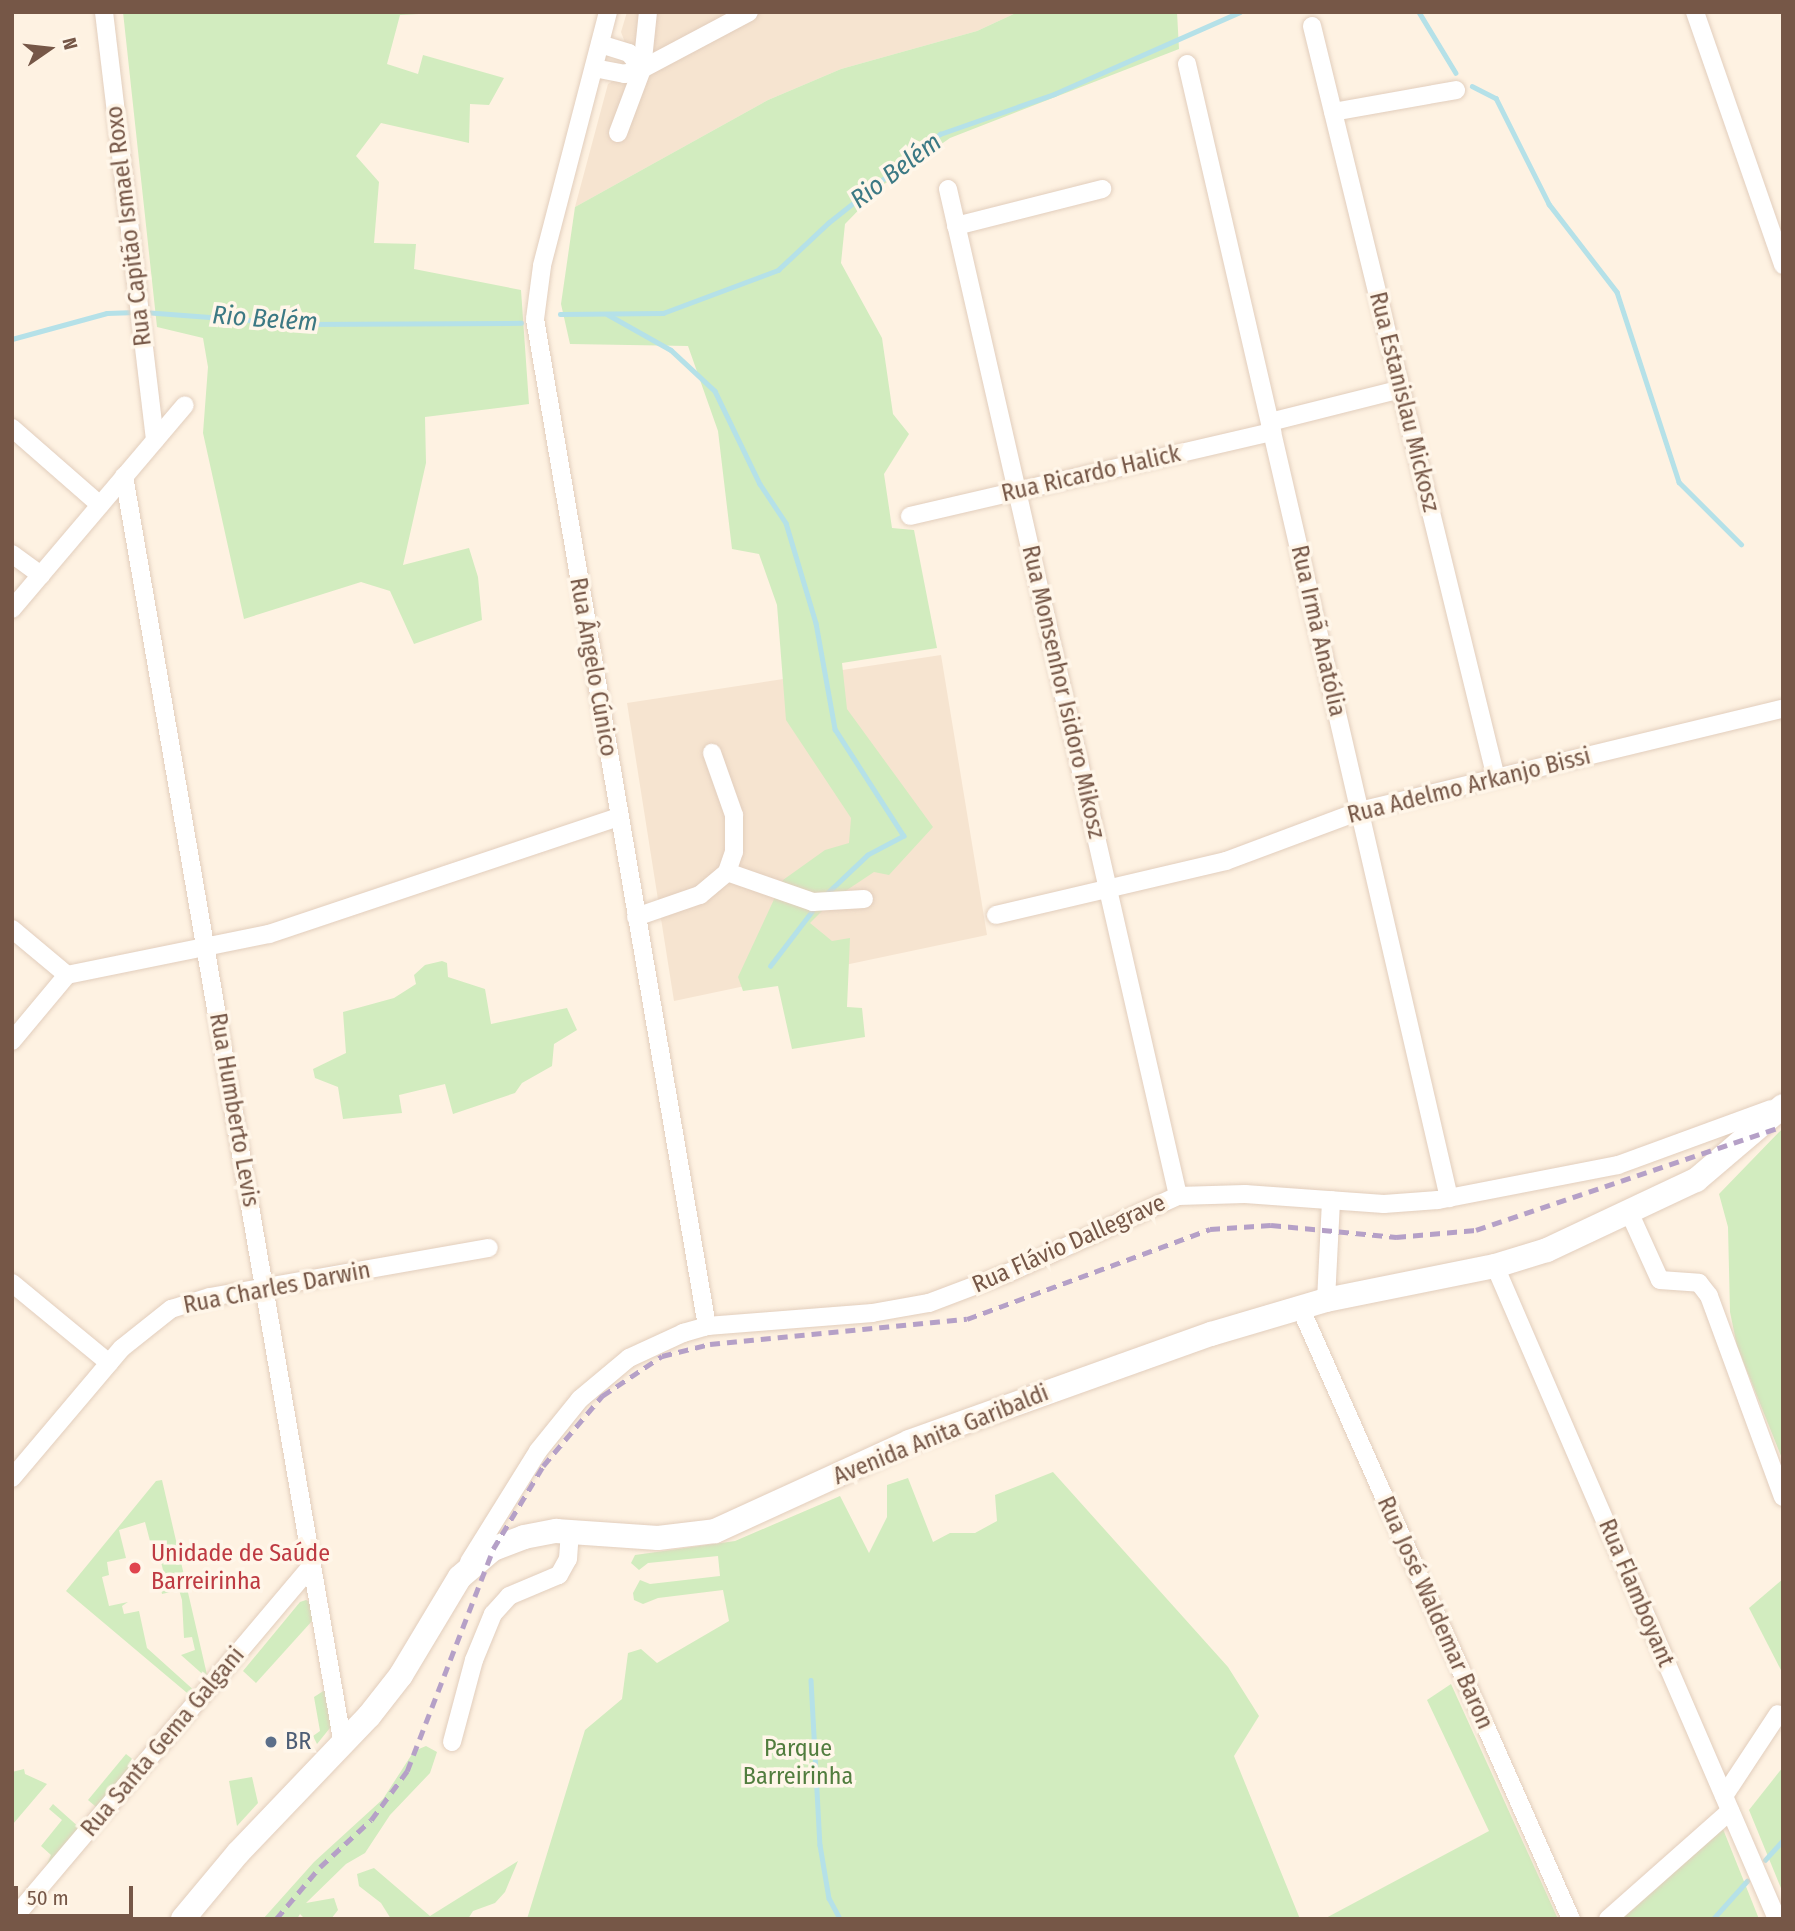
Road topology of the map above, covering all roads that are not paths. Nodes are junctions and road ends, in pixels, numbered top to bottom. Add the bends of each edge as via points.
1 (104, 12) edge
2 (608, 12) edge
3 (648, 12) edge
4 (749, 12) edge
5 (1695, 12) edge
6 (1312, 26) dead end
7 (600, 44) junction
8 (1187, 64) dead end
9 (594, 68) junction
10 (642, 69) junction
11 (1456, 90) dead end
12 (1333, 112) junction
13 (618, 133) dead end
14 (948, 189) dead end
15 (1102, 189) dead end
16 (956, 226) junction
17 (1783, 265) edge
18 (1401, 389) junction
19 (185, 405) dead end
20 (1271, 427) junction
21 (12, 428) edge
22 (155, 440) junction
23 (124, 476) junction
24 (1017, 491) junction
25 (100, 505) junction
26 (910, 516) dead end
27 (12, 554) edge
28 (41, 575) junction
29 (12, 609) edge
30 (1783, 709) edge
31 (712, 753) dead end
32 (1496, 778) junction
33 (1360, 811) junction
34 (619, 817) junction
35 (727, 872) junction
36 (1108, 888) junction
37 (864, 899) dead end
38 (996, 915) dead end
39 (636, 917) junction
40 (12, 929) edge
41 (206, 948) junction
42 (67, 975) junction
43 (12, 1041) edge
44 (1783, 1105) edge
45 (1178, 1196) junction
46 (1449, 1198) junction
47 (1331, 1200) junction
48 (1630, 1214) junction
49 (489, 1248) dead end
50 (1495, 1266) junction
51 (12, 1283) edge
52 (264, 1288) junction
53 (1326, 1300) junction
54 (1300, 1307) junction
55 (707, 1326) junction
56 (108, 1363) junction
57 (12, 1478) edge
58 (1783, 1497) edge
59 (570, 1531) junction
60 (312, 1565) junction
61 (460, 1577) junction
62 (1778, 1714) dead end
63 (452, 1742) dead end
64 (343, 1745) junction
65 (1727, 1803) junction
66 (13, 1919) edge
67 (183, 1919) edge
68 (1571, 1919) edge
69 (1608, 1919) edge
70 (1777, 1919) edge

1 - 22 street, Rua Capitão Ismael Roxo
2 - 7 street, Rua Ângelo Cúnico
3 - 10 street
4 - 10 street
5 - 17 street
6 - 12 street, Rua Estanislau Mickosz
7 - 9 street, Rua Ângelo Cúnico
7 - 10 street via 629,53
8 - 20 street, Rua Irmã Anatólia
9 - 10 street via 624,74
9 - 34 street, Rua Ângelo Cúnico via 542,266 535,320
10 - 13 street
11 - 12 street
12 - 18 street, Rua Estanislau Mickosz
14 - 16 street, Rua Monsenhor Isidoro Mikosz
15 - 16 street
16 - 24 street, Rua Monsenhor Isidoro Mikosz
18 - 20 street, Rua Ricardo Halick
18 - 32 street, Rua Estanislau Mickosz
19 - 22 street
20 - 24 street, Rua Ricardo Halick
20 - 33 street, Rua Irmã Anatólia
21 - 25 street
22 - 23 street
23 - 25 street
23 - 41 street, Rua Humberto Levis
24 - 26 street, Rua Ricardo Halick
24 - 36 street, Rua Monsenhor Isidoro Mikosz
25 - 28 street
27 - 28 street
28 - 29 street
30 - 32 street, Rua Adelmo Arkanjo Bissi
31 - 35 street via 734,815 734,852
32 - 33 street, Rua Adelmo Arkanjo Bissi
33 - 36 street, Rua Adelmo Arkanjo Bissi via 1243,855
33 - 46 street, Rua Irmã Anatólia
34 - 39 street, Rua Ângelo Cúnico
34 - 41 street via 287,928
35 - 37 street via 813,902
35 - 39 street via 700,895
36 - 38 street, Rua Adelmo Arkanjo Bissi
36 - 45 street, Rua Monsenhor Isidoro Mikosz
39 - 55 street, Rua Ângelo Cúnico
40 - 42 street
41 - 42 street
41 - 52 street, Rua Humberto Levis
42 - 43 street
44 - 46 street, Rua Flávio Dallegrave via 1618,1165
44 - 48 main road, Avenida Anita Garibaldi via 1696,1180
45 - 47 street, Rua Flávio Dallegrave via 1231,1193
45 - 55 street, Rua Flávio Dallegrave via 1008,1273 929,1303 872,1313
46 - 47 street, Rua Flávio Dallegrave via 1404,1203
47 - 53 street
48 - 50 main road, Avenida Anita Garibaldi via 1574,1240
48 - 58 street via 1660,1280 1699,1283 1709,1296
49 - 52 street, Rua Charles Darwin
50 - 53 main road, Avenida Anita Garibaldi
50 - 65 street, Rua Flamboyant
51 - 56 street
52 - 56 street, Rua Charles Darwin via 171,1309 137,1333
52 - 60 street, Rua Humberto Levis
53 - 54 main road, Avenida Anita Garibaldi
54 - 59 main road, Avenida Anita Garibaldi via 909,1442 715,1531 658,1538
54 - 68 street, Rua José Waldemar Baron
55 - 61 street, Rua Flávio Dallegrave via 629,1358 580,1399 538,1451
56 - 57 street, Rua Charles Darwin
59 - 61 main road, Avenida Anita Garibaldi via 510,1541
59 - 63 street via 568,1559 559,1575 509,1596 493,1614 479,1644
60 - 64 street, Rua Humberto Levis
60 - 66 street, Rua Santa Gema Galgani
61 - 64 main road, Avenida Anita Garibaldi via 401,1675
62 - 65 street
64 - 67 main road, Avenida Anita Garibaldi via 238,1853
65 - 69 street
65 - 70 street, Rua Flamboyant

